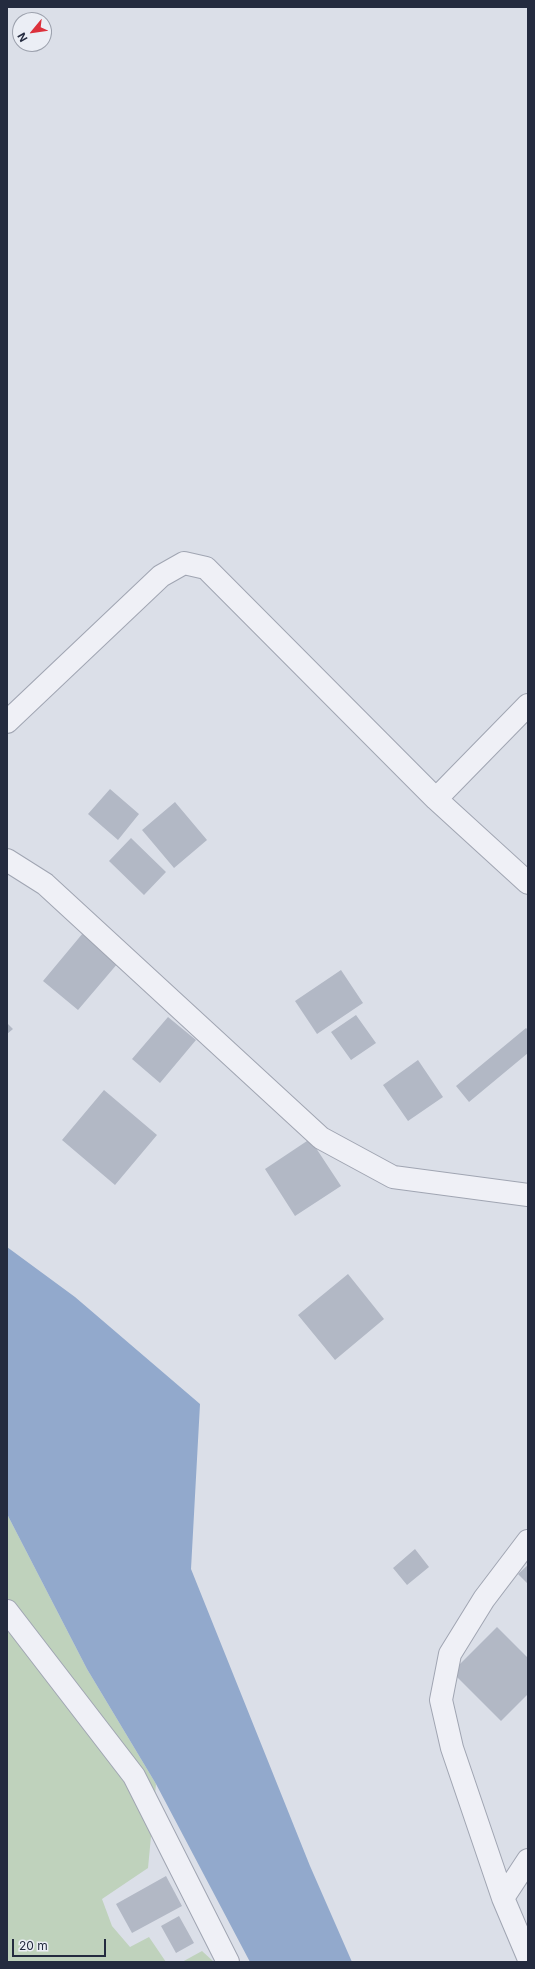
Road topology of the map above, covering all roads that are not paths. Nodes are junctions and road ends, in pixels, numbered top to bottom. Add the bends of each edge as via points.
1 (528, 705) edge
2 (7, 722) edge
3 (436, 800) junction
4 (7, 860) edge
5 (528, 883) edge
6 (528, 1196) edge
7 (528, 1541) edge
8 (7, 1610) edge
9 (528, 1860) edge
10 (503, 1898) junction
11 (528, 1957) edge
12 (228, 1962) edge

1 - 3 street
2 - 3 street via 161,576 184,563 206,568
3 - 5 street
4 - 6 street via 46,884 321,1138 393,1177
7 - 10 street via 484,1599 450,1654 441,1700 452,1748
8 - 12 street via 134,1776
9 - 10 street
10 - 11 street

